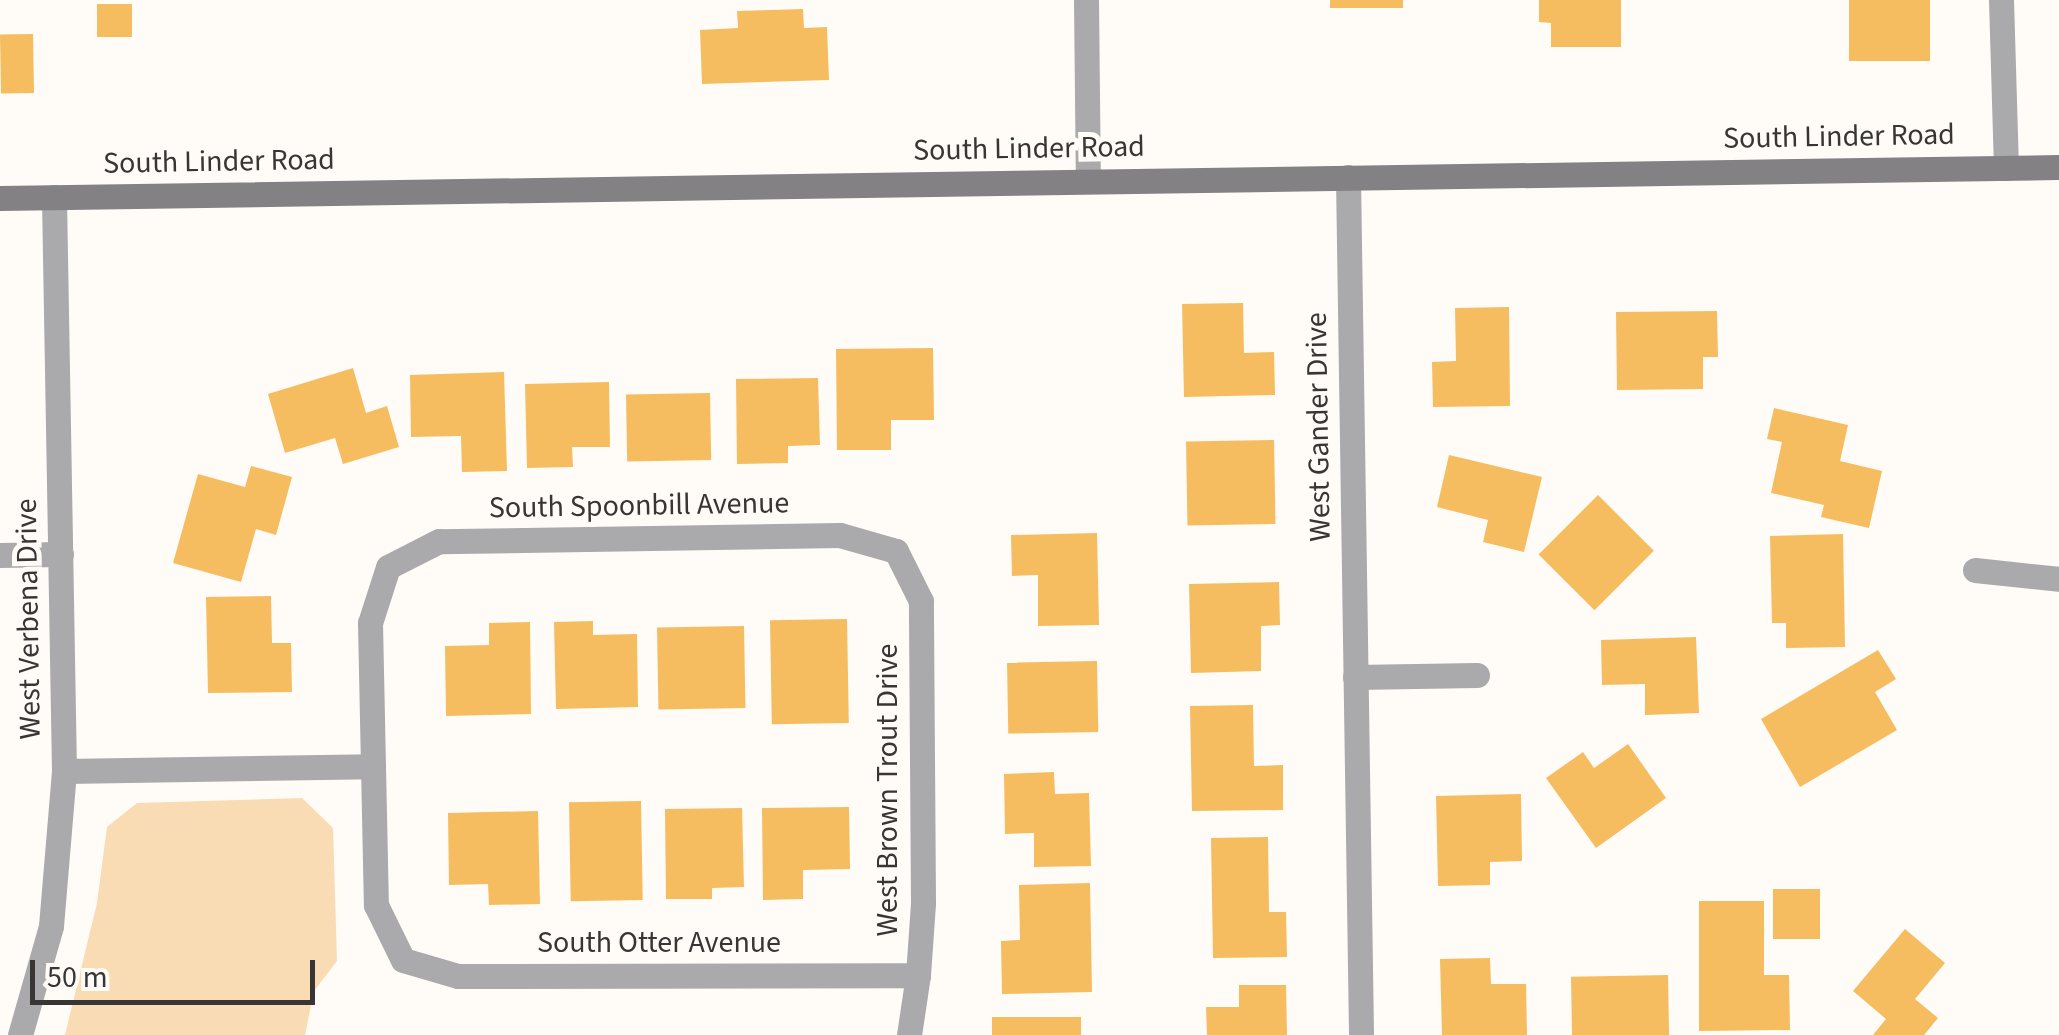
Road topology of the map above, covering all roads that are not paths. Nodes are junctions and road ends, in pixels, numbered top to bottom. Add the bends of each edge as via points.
1 (1086, 0) edge
2 (2001, 0) edge
3 (2059, 167) edge
4 (2006, 168) junction
5 (1348, 176) junction
6 (1088, 180) junction
7 (54, 197) junction
8 (0, 198) edge
9 (896, 550) joint
10 (0, 554) edge
11 (61, 554) junction
12 (1975, 570) dead end
13 (2059, 579) edge
14 (1477, 675) dead end
15 (1355, 677) junction
16 (374, 766) junction
17 (64, 771) junction
18 (918, 975) junction
19 (20, 1035) edge
20 (909, 1035) edge
21 (1361, 1035) edge

1 - 6 street
2 - 4 street
3 - 4 street, South Linder Road
4 - 5 street, South Linder Road
5 - 6 street, South Linder Road
5 - 15 street, West Gander Drive
6 - 7 street, South Linder Road
7 - 8 street, South Linder Road
7 - 11 street, West Verbena Drive
9 - 16 street, South Spoonbill Avenue via 840,535 439,542 388,567 370,623
9 - 18 street, West Brown Trout Drive via 921,601
10 - 11 street
11 - 17 street, West Verbena Drive
12 - 13 street
14 - 15 street
15 - 21 street, West Gander Drive
16 - 17 street
16 - 18 street, South Otter Avenue via 376,905 403,960 458,976
17 - 19 street, West Verbena Drive via 51,926
18 - 20 street, West Brown Trout Drive

